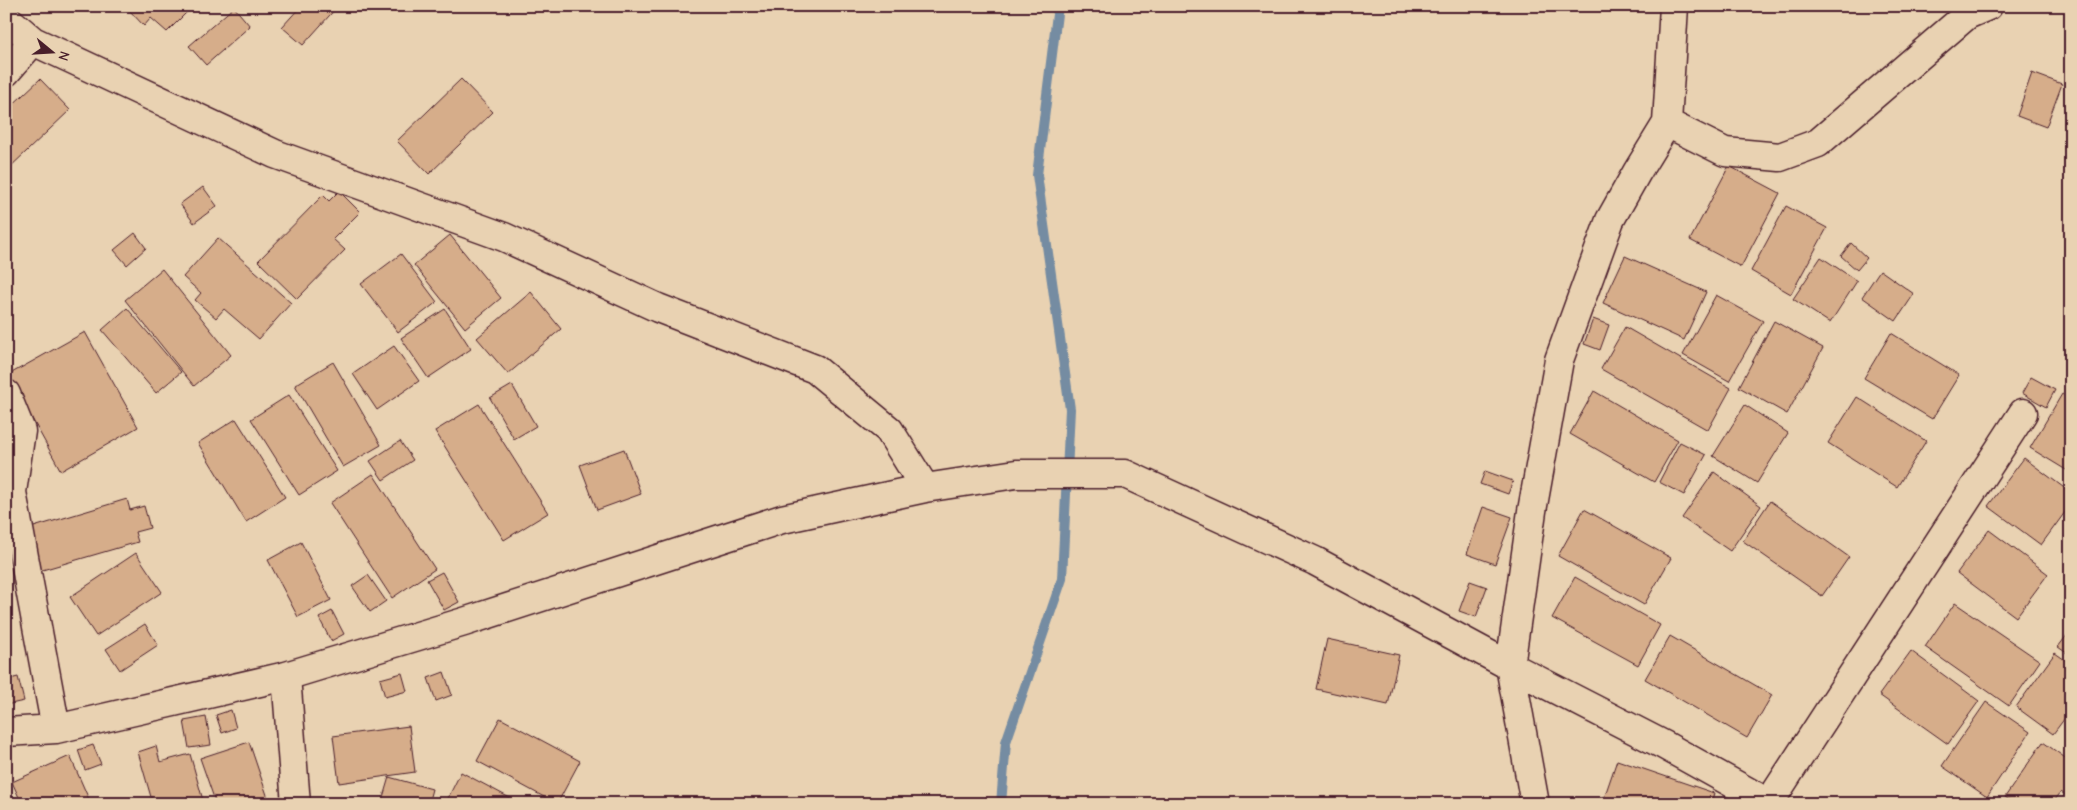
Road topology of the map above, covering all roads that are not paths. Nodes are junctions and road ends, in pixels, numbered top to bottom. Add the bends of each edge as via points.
1 (1674, 6) edge
2 (1988, 6) edge
3 (6, 18) edge
4 (34, 41) junction
5 (6, 72) edge
6 (1667, 123) junction
7 (6, 394) edge
8 (2023, 413) dead end
9 (925, 488) junction
10 (1510, 666) junction
11 (286, 676) junction
12 (56, 729) junction
13 (6, 732) edge
14 (296, 804) edge
15 (1535, 804) edge
16 (1770, 804) edge

1 - 6 street
2 - 6 street via 1967,15 1818,142 1780,158 1725,152
3 - 4 street
4 - 5 street
4 - 9 street via 275,154 504,237 658,308 815,369 889,430
6 - 10 street via 1610,220 1559,360 1532,510
7 - 12 street via 21,431 12,492
8 - 16 street
9 - 10 street via 1016,474 1126,474 1315,561
9 - 11 street via 782,519
10 - 15 street
10 - 16 street
11 - 12 street
11 - 14 street
12 - 13 street

